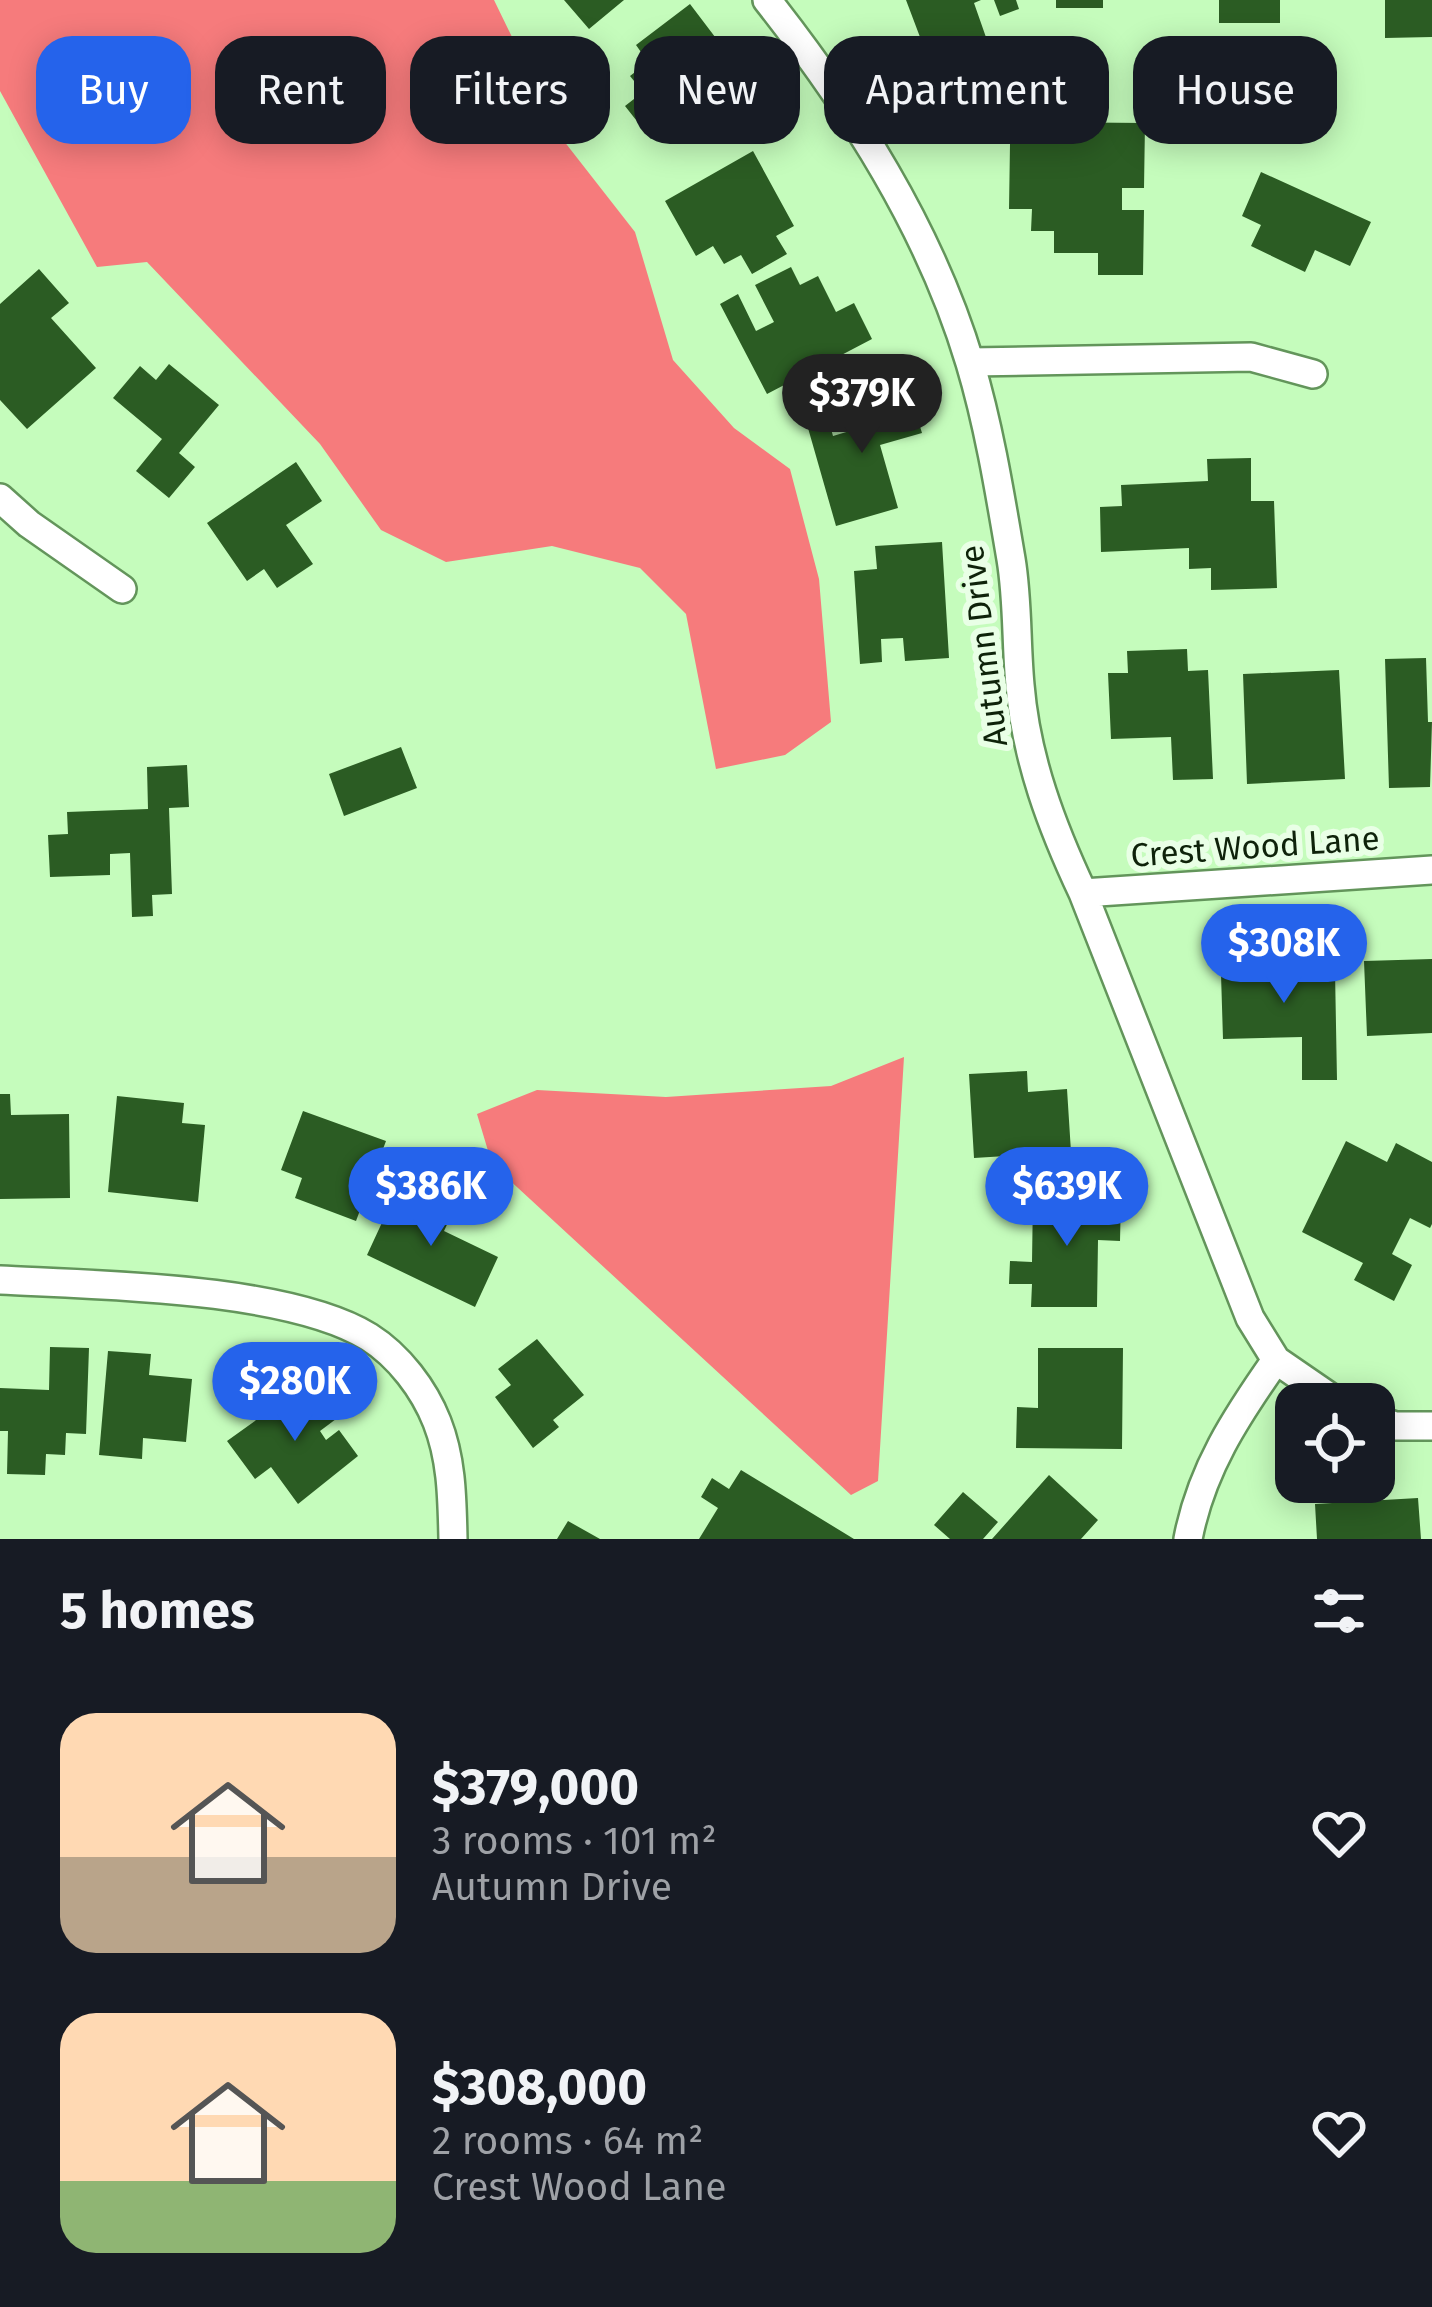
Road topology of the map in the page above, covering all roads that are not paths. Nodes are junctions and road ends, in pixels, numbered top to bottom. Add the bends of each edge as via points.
1 (767, 0) edge
2 (970, 362) junction
3 (1313, 374) dead end
4 (0, 498) edge
5 (122, 589) dead end
6 (1432, 870) edge
7 (1083, 893) junction
8 (0, 1280) edge
9 (1276, 1360) junction
10 (1309, 1383) edge
11 (1395, 1426) edge
12 (1432, 1426) edge
13 (453, 1539) edge
14 (1188, 1539) edge

1 - 2 street, Autumn Drive via 860,127 934,269
2 - 3 street via 1250,357
2 - 7 street, Autumn Drive via 1014,582 1033,763
4 - 5 street
6 - 7 street, Crest Wood Lane
7 - 9 street, Autumn Drive via 1250,1318
8 - 13 street via 203,1294 305,1310 369,1337 407,1370 437,1420 451,1470
9 - 10 street, Autumn Drive
9 - 14 street via 1228,1429 1195,1499
11 - 12 street

